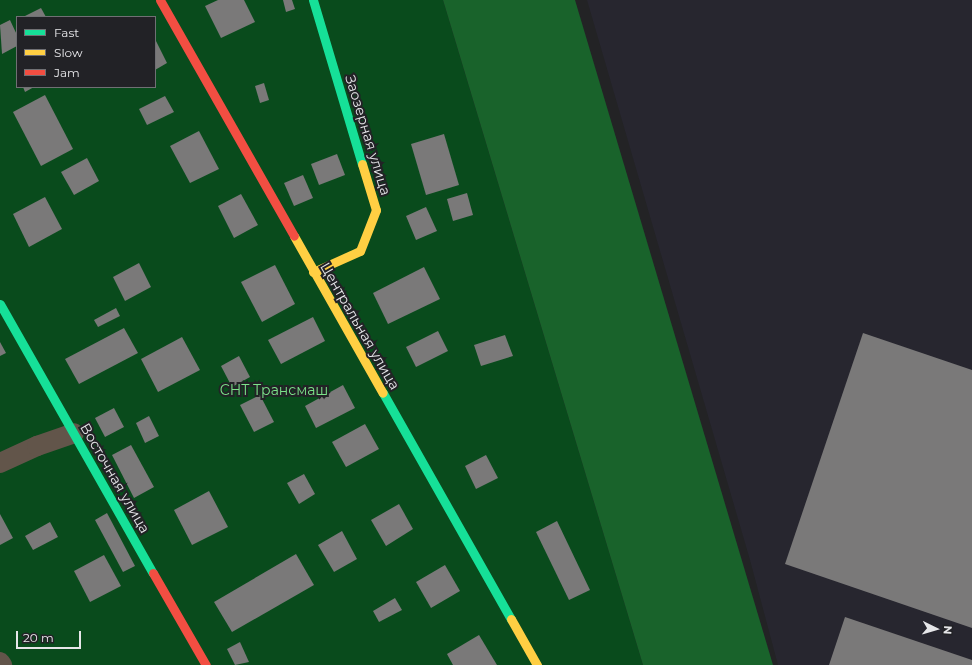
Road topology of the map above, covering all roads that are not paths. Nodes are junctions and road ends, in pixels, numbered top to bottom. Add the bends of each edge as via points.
1 (160, 0) edge
2 (313, 0) edge
3 (313, 272) junction
4 (0, 304) edge
5 (74, 433) junction
6 (0, 463) edge
7 (0, 662) edge
8 (2, 665) edge
9 (206, 665) edge
10 (537, 665) edge

1 - 3 street, Центральная улица
2 - 3 street, Заозерная улица via 376,210 360,251
3 - 10 street, Центральная улица
4 - 5 street, Восточная улица
5 - 6 street
5 - 9 street, Восточная улица
7 - 8 street

